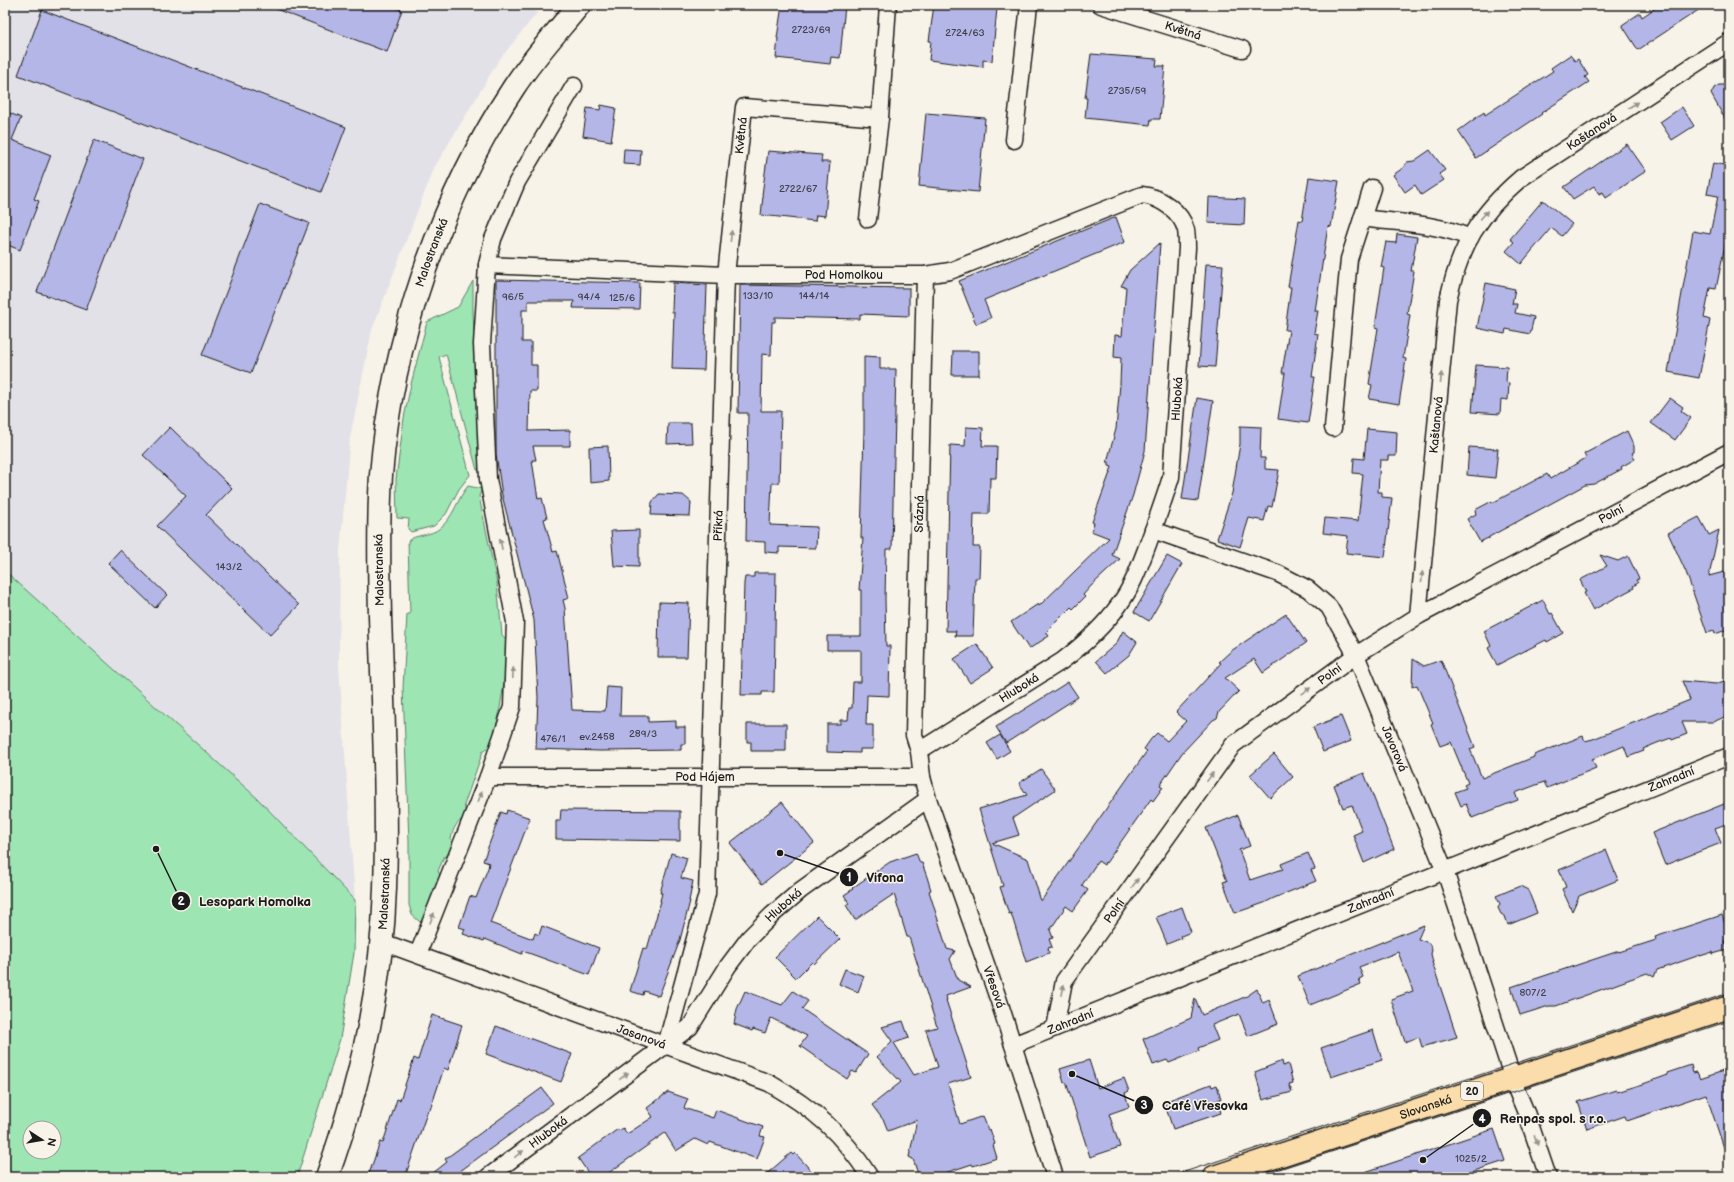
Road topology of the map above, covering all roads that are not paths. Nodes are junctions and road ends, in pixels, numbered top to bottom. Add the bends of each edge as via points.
1 (579, 5) edge
2 (888, 5) edge
3 (1029, 5) edge
4 (1101, 5) edge
5 (1729, 42) edge
6 (1242, 49) dead end
7 (574, 86) dead end
8 (880, 118) junction
9 (1014, 140) dead end
10 (1372, 188) dead end
11 (1180, 216) joint
12 (1362, 218) junction
13 (868, 219) dead end
14 (1470, 238) junction
15 (487, 265) junction
16 (726, 275) junction
17 (925, 275) junction
18 (1333, 428) dead end
19 (1729, 452) edge
20 (1153, 530) junction
21 (1418, 616) junction
22 (1356, 655) junction
23 (919, 751) junction
24 (1729, 756) edge
25 (712, 776) junction
26 (488, 777) junction
27 (922, 777) junction
28 (928, 799) junction
29 (1445, 871) junction
30 (382, 942) junction
31 (418, 954) junction
32 (1729, 1007) edge
33 (1055, 1028) junction
34 (666, 1045) junction
35 (1013, 1045) junction
36 (1514, 1077) junction
37 (327, 1177) edge
38 (488, 1177) edge
39 (870, 1177) edge
40 (1055, 1177) edge
41 (1214, 1177) edge
42 (1548, 1177) edge

1 - 30 main road, Malostranská via 514,86 470,163 435,241 410,314 393,386 382,472 378,530 385,806
2 - 8 street
3 - 9 street
4 - 6 street, Květná
14 -> 5 street, Kaštanová via 1480,220 1500,196 1521,178
7 - 15 street via 517,182 493,239
8 - 13 street
16 -> 8 street, Květná via 744,107
10 - 12 street
11 - 17 street, Pod Homolkou via 1157,200 1142,195 950,271
11 - 20 street, Hluboká via 1186,229 1187,248 1171,477
12 - 14 street via 1444,229
12 - 18 street via 1349,259
21 -> 14 street, Kaštanová via 1448,300 1453,276
15 - 16 street, Pod Homolkou
26 -> 15 street via 512,707 515,622 488,479 482,344
16 - 17 street, Pod Homolkou
16 - 25 street, Příkrá
17 - 23 street, Srázná via 914,735
19 - 21 street, Polní
20 - 22 street, Javorová via 1277,573 1308,589 1329,607
20 - 23 street, Hluboká via 1136,577 1119,605 1091,636 1062,661
21 - 22 street, Polní
22 - 29 street, Javorová
33 -> 22 street, Polní via 1064,981 1233,745
23 - 27 street
24 - 29 street, Zahradní
25 - 26 street, Pod Hájem
25 - 27 street, Pod Hájem
25 - 34 street via 707,894
31 -> 26 street
27 - 28 street
28 - 34 street, Hluboká via 801,890 772,915 749,938 728,966 690,1027
28 - 35 street, Vřesová
29 - 33 street, Zahradní
29 - 36 street, Javorová
30 - 31 street, Jasanová
30 - 37 main road, Malostranská via 363,1061
31 - 34 street, Jasanová
32 - 36 main road, Slovanská / 20
33 - 35 street, Zahradní
38 -> 34 street, Hluboká
34 - 39 street, Jasanová via 770,1083 788,1094 836,1132
35 - 40 street, Vřesová
36 - 41 main road, Slovanská / 20
36 -> 42 street, Javorová

